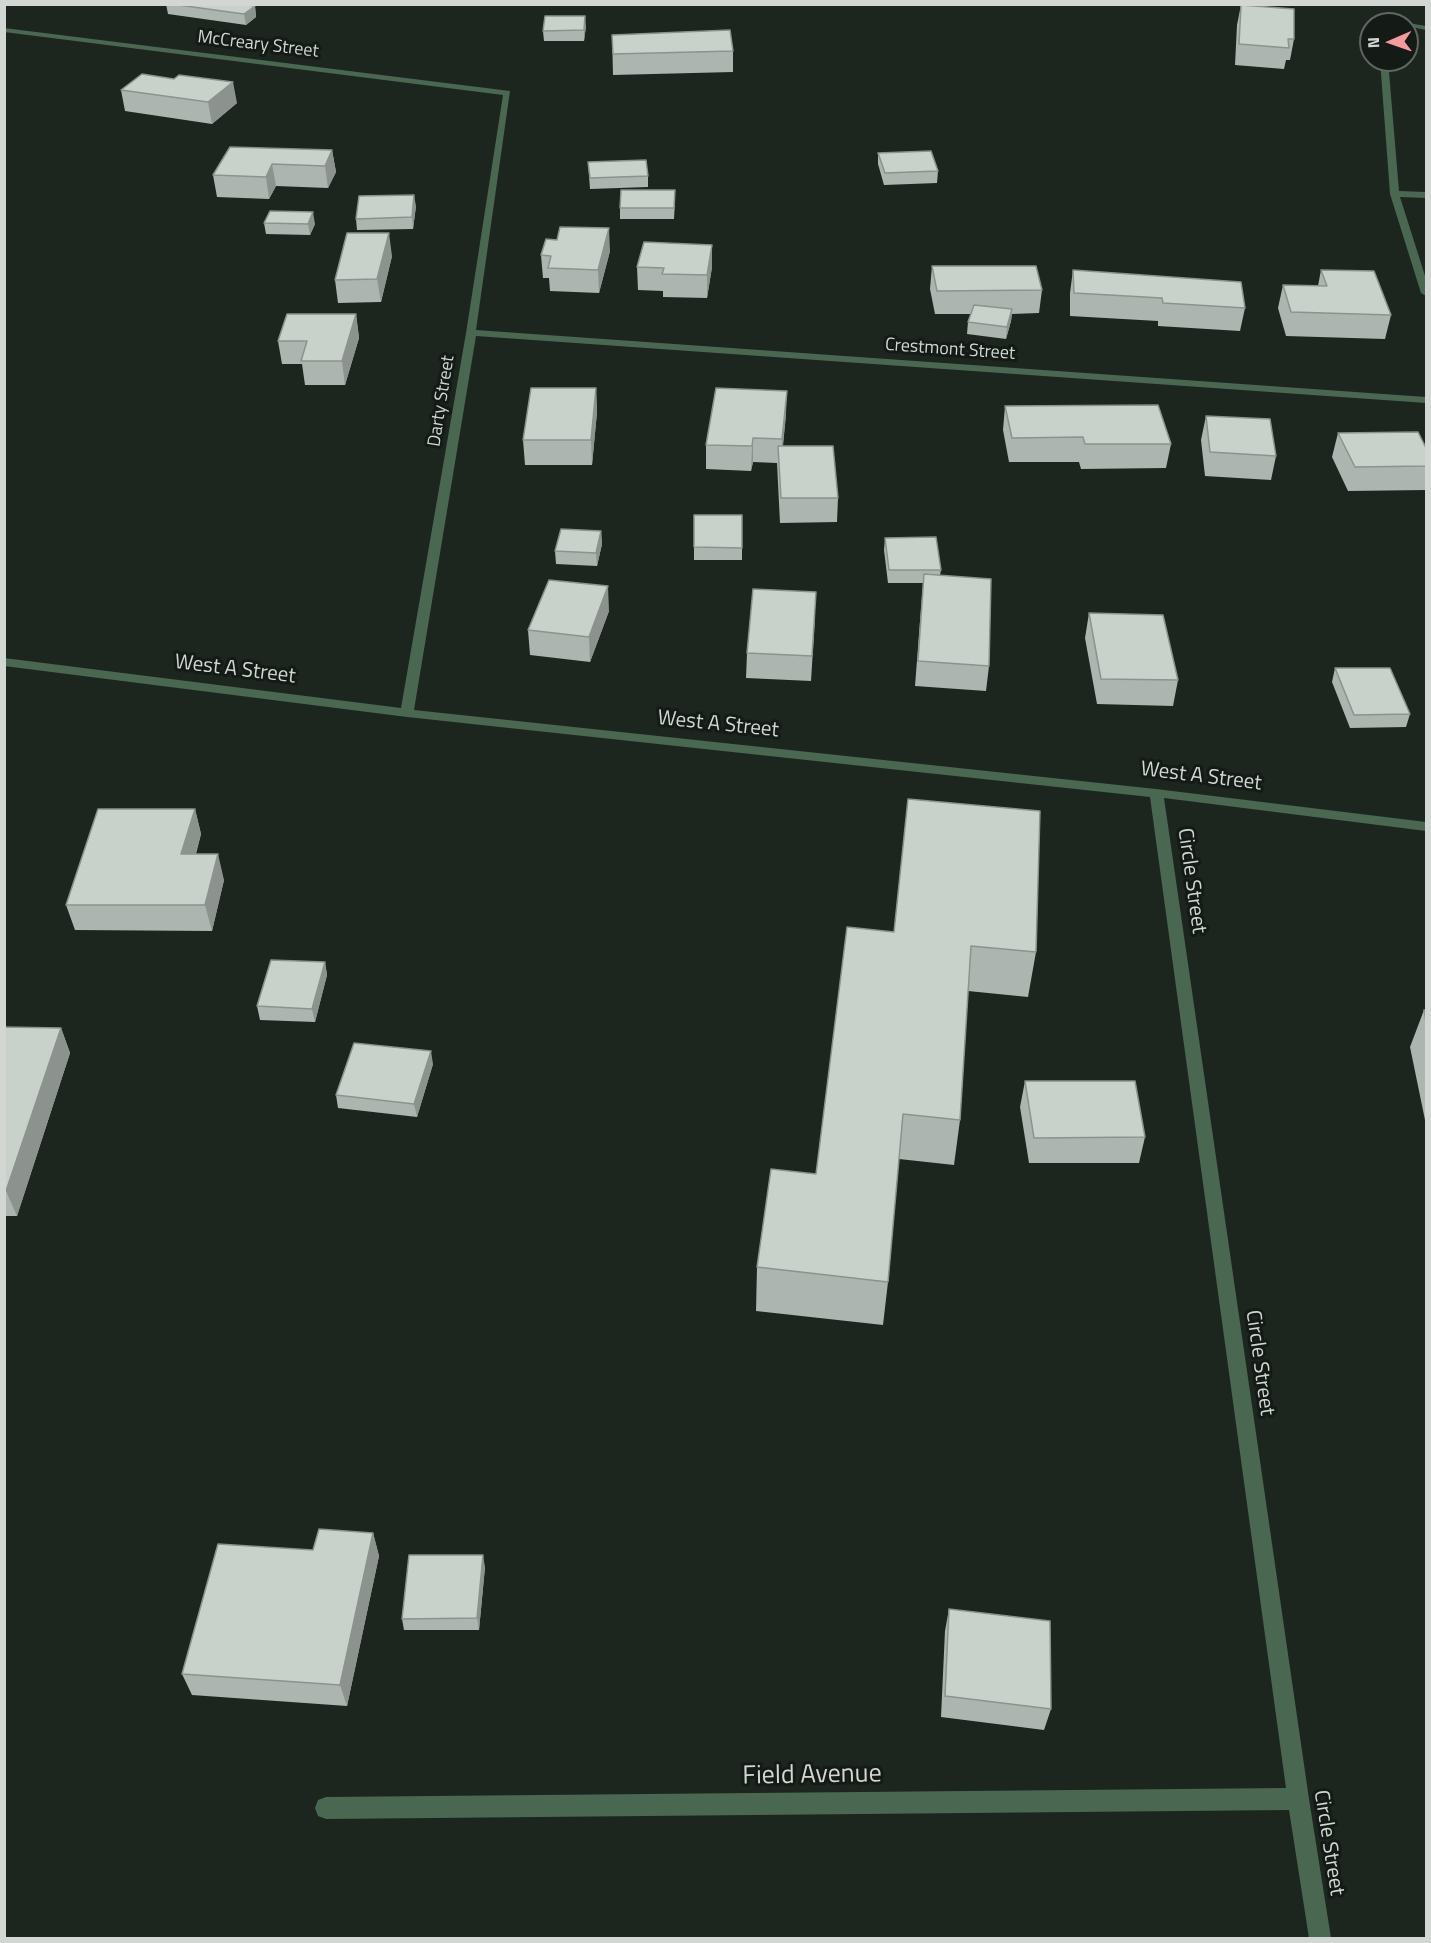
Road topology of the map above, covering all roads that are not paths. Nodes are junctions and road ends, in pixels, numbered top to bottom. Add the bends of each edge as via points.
1 (4, 30) edge
2 (1385, 72) edge
3 (507, 93) joint
4 (1395, 194) junction
5 (1426, 195) edge
6 (1426, 293) edge
7 (471, 333) junction
8 (1426, 400) edge
9 (4, 663) edge
10 (407, 713) junction
11 (1156, 793) junction
12 (1426, 826) edge
13 (1298, 1799) junction
14 (326, 1808) dead end
15 (1320, 1938) edge

1 - 3 street, McCreary Street
2 - 4 street
3 - 7 street, Darty Street
4 - 5 street
4 - 6 street
7 - 8 street, Crestmont Street
7 - 10 street, Darty Street
9 - 10 street, West A Street
10 - 11 street, West A Street
11 - 12 street, West A Street
11 - 13 street, Circle Street
13 - 14 street, Field Avenue
13 - 15 street, Circle Street

